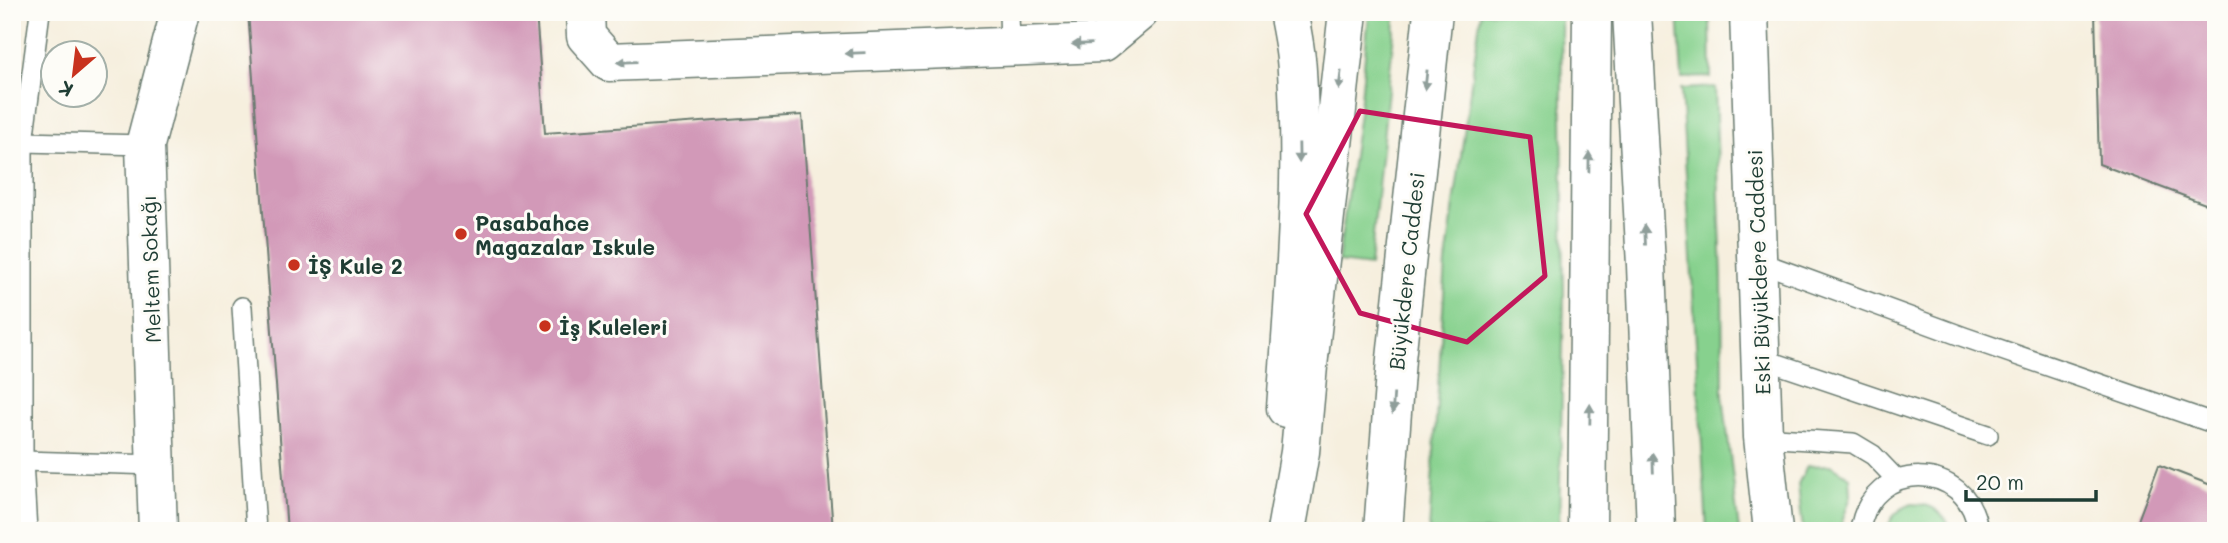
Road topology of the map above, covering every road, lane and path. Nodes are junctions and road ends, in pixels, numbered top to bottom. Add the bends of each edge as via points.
1 (40, 12) edge
2 (180, 12) edge
3 (585, 12) edge
4 (1139, 12) edge
5 (1289, 12) edge
6 (1348, 12) edge
7 (1433, 12) edge
8 (1592, 12) edge
9 (1632, 12) edge
10 (1749, 12) edge
11 (1009, 29) edge
12 (23, 142) junction
13 (145, 145) junction
14 (1758, 261) junction
15 (243, 307) dead end
16 (1760, 358) junction
17 (2216, 424) edge
18 (1988, 435) dead end
19 (1763, 437) junction
20 (23, 461) junction
21 (156, 466) junction
22 (1896, 479) junction
23 (27, 531) edge
24 (158, 531) edge
25 (256, 531) edge
26 (1284, 531) edge
27 (1383, 531) edge
28 (1587, 531) edge
29 (1656, 531) edge
30 (1773, 531) edge
31 (1860, 531) edge
32 (1978, 531) edge

1 - 12 lane
2 - 13 main road, Meltem Sokağı
11 -> 3 main road via 609,62 586,36
4 -> 11 main road via 1102,43
5 -> 26 main road via 1297,68 1299,169 1281,476
6 -> 26 main road via 1300,452
7 -> 27 main road, Büyükdere Caddesi via 1396,359
28 -> 8 main road
29 -> 9 main road
10 - 14 main road, Eski Büyükdere Caddesi
12 - 13 lane
12 - 20 lane
13 - 21 main road, Meltem Sokağı
14 - 16 main road, Eski Büyükdere Caddesi
14 - 17 lane
15 - 25 lane
16 - 18 lane
16 - 19 main road, Eski Büyükdere Caddesi
19 - 22 lane via 1853,443
19 - 30 main road, Eski Büyükdere Caddesi
20 - 21 lane
20 - 23 lane
21 - 24 main road, Meltem Sokağı
22 - 31 lane via 1866,508
22 - 32 lane via 1915,475 1954,486 1968,501

